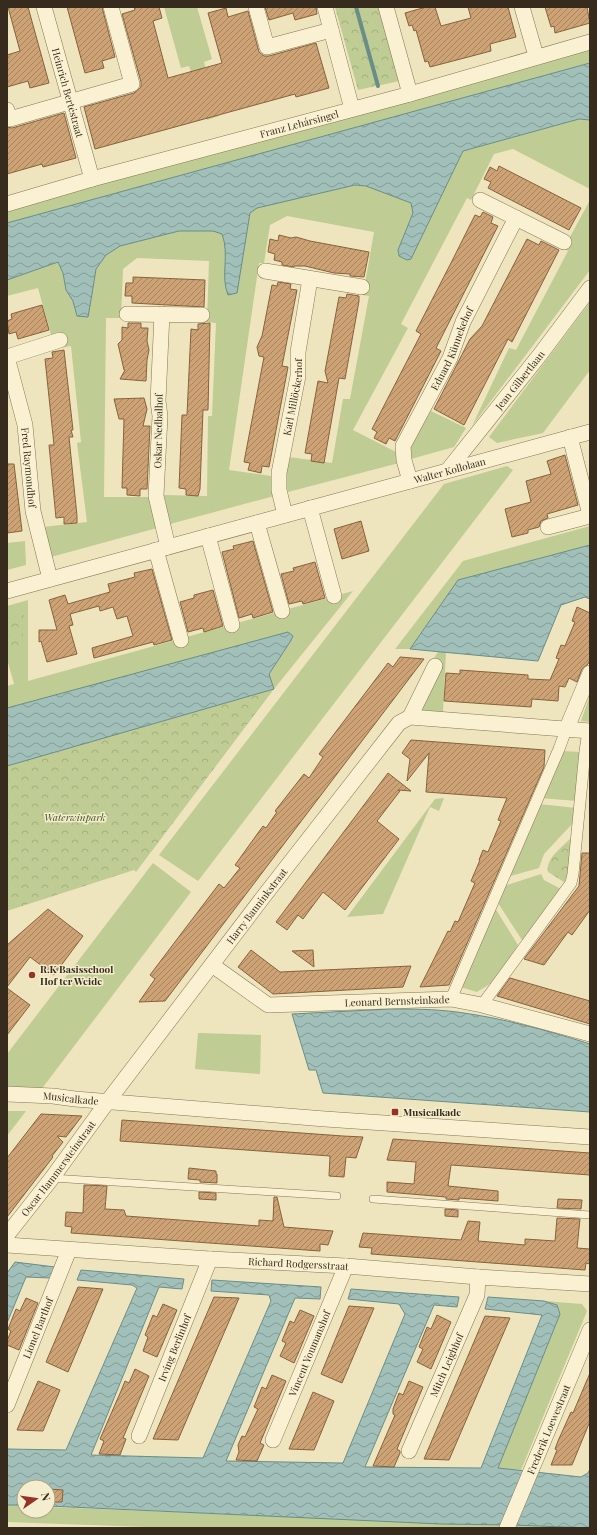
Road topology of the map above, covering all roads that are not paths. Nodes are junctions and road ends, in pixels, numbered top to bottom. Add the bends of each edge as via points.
1 (44, 7) edge
2 (111, 7) edge
3 (256, 7) edge
4 (325, 7) edge
5 (386, 7) edge
6 (522, 7) edge
7 (331, 30) junction
8 (590, 42) edge
9 (536, 56) junction
10 (410, 94) junction
11 (71, 102) junction
12 (352, 109) junction
13 (7, 110) edge
14 (92, 179) junction
15 (480, 200) dead end
16 (7, 204) edge
17 (516, 218) junction
18 (564, 242) dead end
19 (265, 271) dead end
20 (310, 278) junction
21 (362, 287) dead end
22 (590, 288) edge
23 (127, 314) dead end
24 (162, 314) junction
25 (202, 315) dead end
26 (60, 340) dead end
27 (7, 357) edge
28 (590, 432) edge
29 (570, 437) junction
30 (448, 470) junction
31 (410, 481) junction
32 (310, 508) junction
33 (285, 515) junction
34 (590, 515) edge
35 (257, 523) junction
36 (548, 527) dead end
37 (208, 536) junction
38 (162, 548) junction
39 (50, 579) junction
40 (7, 591) edge
41 (334, 596) dead end
42 (282, 611) dead end
43 (232, 625) dead end
44 (181, 640) dead end
45 (435, 666) dead end
46 (590, 673) edge
47 (410, 717) junction
48 (566, 730) junction
49 (589, 731) edge
50 (212, 965) junction
51 (451, 999) junction
52 (482, 1005) junction
53 (590, 1034) edge
54 (7, 1094) edge
55 (108, 1101) junction
56 (590, 1137) edge
57 (52, 1178) junction
58 (337, 1196) dead end
59 (373, 1199) dead end
60 (590, 1215) edge
61 (7, 1235) edge
62 (7, 1245) edge
63 (69, 1250) junction
64 (210, 1259) junction
65 (346, 1266) junction
66 (478, 1277) junction
67 (590, 1284) edge
68 (590, 1330) edge
69 (7, 1405) edge
70 (139, 1436) dead end
71 (273, 1440) dead end
72 (409, 1451) dead end
73 (507, 1528) edge

1 - 11 street, Heinrich Bertéstraat
2 - 11 street via 132,84
3 - 7 street via 266,47
4 - 7 street
5 - 10 street
6 - 9 street
7 - 12 street
8 - 9 street, Franz Lehársingel
9 - 10 street, Franz Lehársingel
10 - 12 street, Franz Lehársingel
11 - 13 street via 10,119
11 - 14 street, Heinrich Bertéstraat
12 - 14 street, Franz Lehársingel
14 - 16 street, Franz Lehársingel
15 - 17 street
17 - 18 street
17 - 31 street, Eduard Künnekehof via 463,322 450,358 403,446
19 - 20 street
20 - 21 street
20 - 33 street, Karl Millöckerhof via 298,352 298,376 279,473 279,490
22 - 30 street, Jean Gilbertlaan
23 - 24 street
24 - 25 street
24 - 38 street, Oskar Nedbalhof via 156,496
26 - 27 street, Fred Raymondhof
27 - 39 street, Fred Raymondhof via 25,425 33,511
28 - 29 street, Walter Kollolaan
29 - 30 street, Walter Kollolaan
29 - 34 street
30 - 31 street, Walter Kollolaan
31 - 32 street, Walter Kollolaan
32 - 33 street, Walter Kollolaan
32 - 41 street
33 - 35 street, Walter Kollolaan
34 - 36 street
35 - 37 street, Walter Kollolaan
35 - 42 street
37 - 38 street, Walter Kollolaan
37 - 43 street
38 - 39 street, Walter Kollolaan
38 - 44 street
39 - 40 street, Walter Kollolaan
45 - 47 street, Harry Banninkstraat
46 - 48 street
47 - 48 street
47 - 50 street, Harry Banninkstraat via 399,723
48 - 49 street
48 - 51 street
49 - 52 street via 584,751 571,883
50 - 51 street, Leonard Bernsteinkade via 268,1005
50 - 55 street, Harry Banninkstraat
51 - 52 street, Leonard Bernsteinkade
52 - 53 street, Leonard Bernsteinkade
54 - 55 street, Musicalkade
55 - 56 street, Musicalkade
55 - 57 street, Oscar Hammersteinstraat
57 - 58 lane
57 - 61 street, Oscar Hammersteinstraat
59 - 60 lane
62 - 63 street, Richard Rodgersstraat
63 - 64 street, Richard Rodgersstraat
63 - 69 street, Lionel Barthof
64 - 65 street, Richard Rodgersstraat
64 - 70 street, Irving Berlinhof
65 - 66 street, Richard Rodgersstraat
65 - 71 street, Vincent Youmanshof
66 - 67 street, Richard Rodgersstraat
66 - 72 street, Mitch Leighhof via 477,1295
68 - 73 street, Frederik Loewestraat

